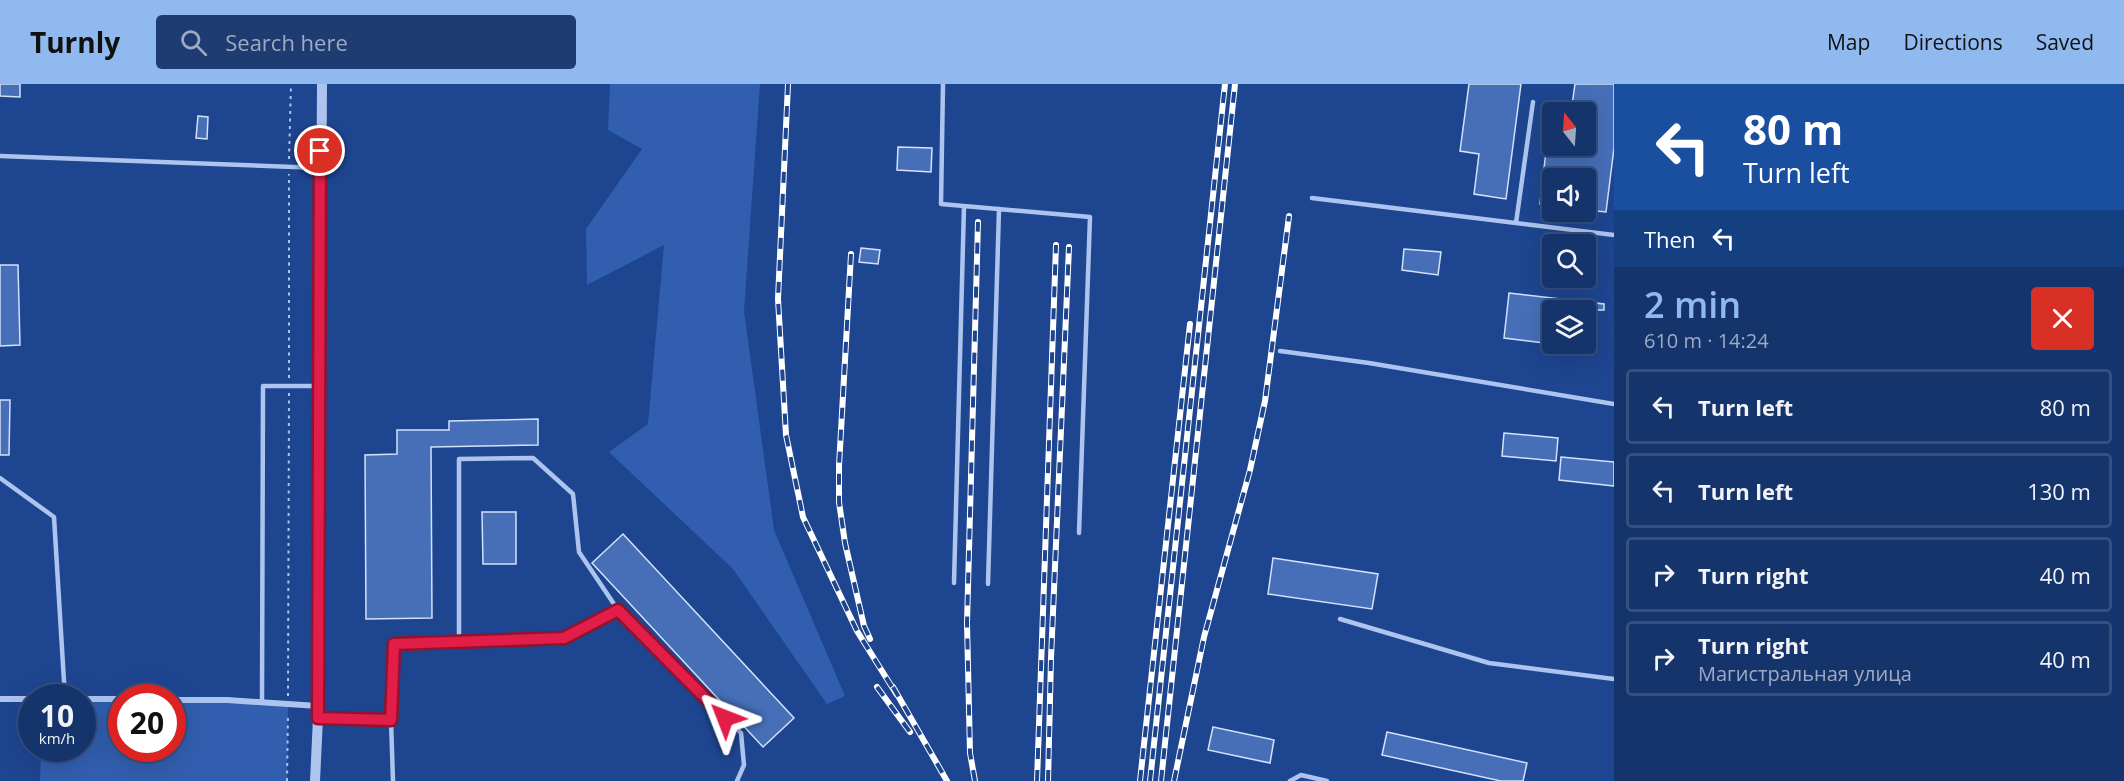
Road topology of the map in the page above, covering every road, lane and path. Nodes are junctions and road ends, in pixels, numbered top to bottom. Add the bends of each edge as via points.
1 (291, 84) edge
2 (322, 84) edge
3 (943, 84) edge
4 (1533, 102) dead end
5 (0, 156) edge
6 (289, 166) junction
7 (320, 168) junction
8 (1312, 198) dead end
9 (964, 206) junction
10 (999, 209) junction
11 (1516, 223) junction
12 (1614, 235) edge
13 (1280, 351) dead end
14 (289, 386) junction
15 (320, 386) junction
16 (1614, 404) edge
17 (0, 478) edge
18 (1079, 533) dead end
19 (954, 584) dead end
20 (988, 584) dead end
21 (618, 610) junction
22 (1340, 619) dead end
23 (459, 642) junction
24 (1614, 679) edge
25 (64, 684) edge
26 (0, 699) edge
27 (18, 699) edge
28 (186, 700) edge
29 (262, 702) junction
30 (288, 704) junction
31 (318, 706) junction
32 (318, 718) junction
33 (391, 720) junction
34 (287, 781) edge
35 (315, 781) edge
36 (393, 781) edge
37 (738, 781) edge
38 (1290, 781) edge
39 (1327, 781) edge

1 - 6 path
2 - 7 street
3 - 9 lane via 941,204
4 - 11 lane
5 - 6 lane
6 - 7 lane
6 - 14 path
7 - 15 street
8 - 11 lane
9 - 10 lane
9 - 19 lane
10 - 18 lane via 1090,217
10 - 20 lane
11 - 12 lane
13 - 16 lane
14 - 15 lane
14 - 29 lane via 263,386
14 - 30 path
15 - 31 street
17 - 25 lane via 54,516
21 - 23 lane via 564,638
21 - 23 lane via 579,552 573,494 533,458 459,459
21 - 37 lane via 741,733 744,765
22 - 24 lane via 1489,663
23 - 33 lane via 394,644
26 - 27 street
28 - 29 street
29 - 30 street
30 - 31 street
30 - 34 path
31 - 32 street
32 - 33 lane
32 - 35 street
33 - 36 lane
38 - 39 lane via 1301,776

